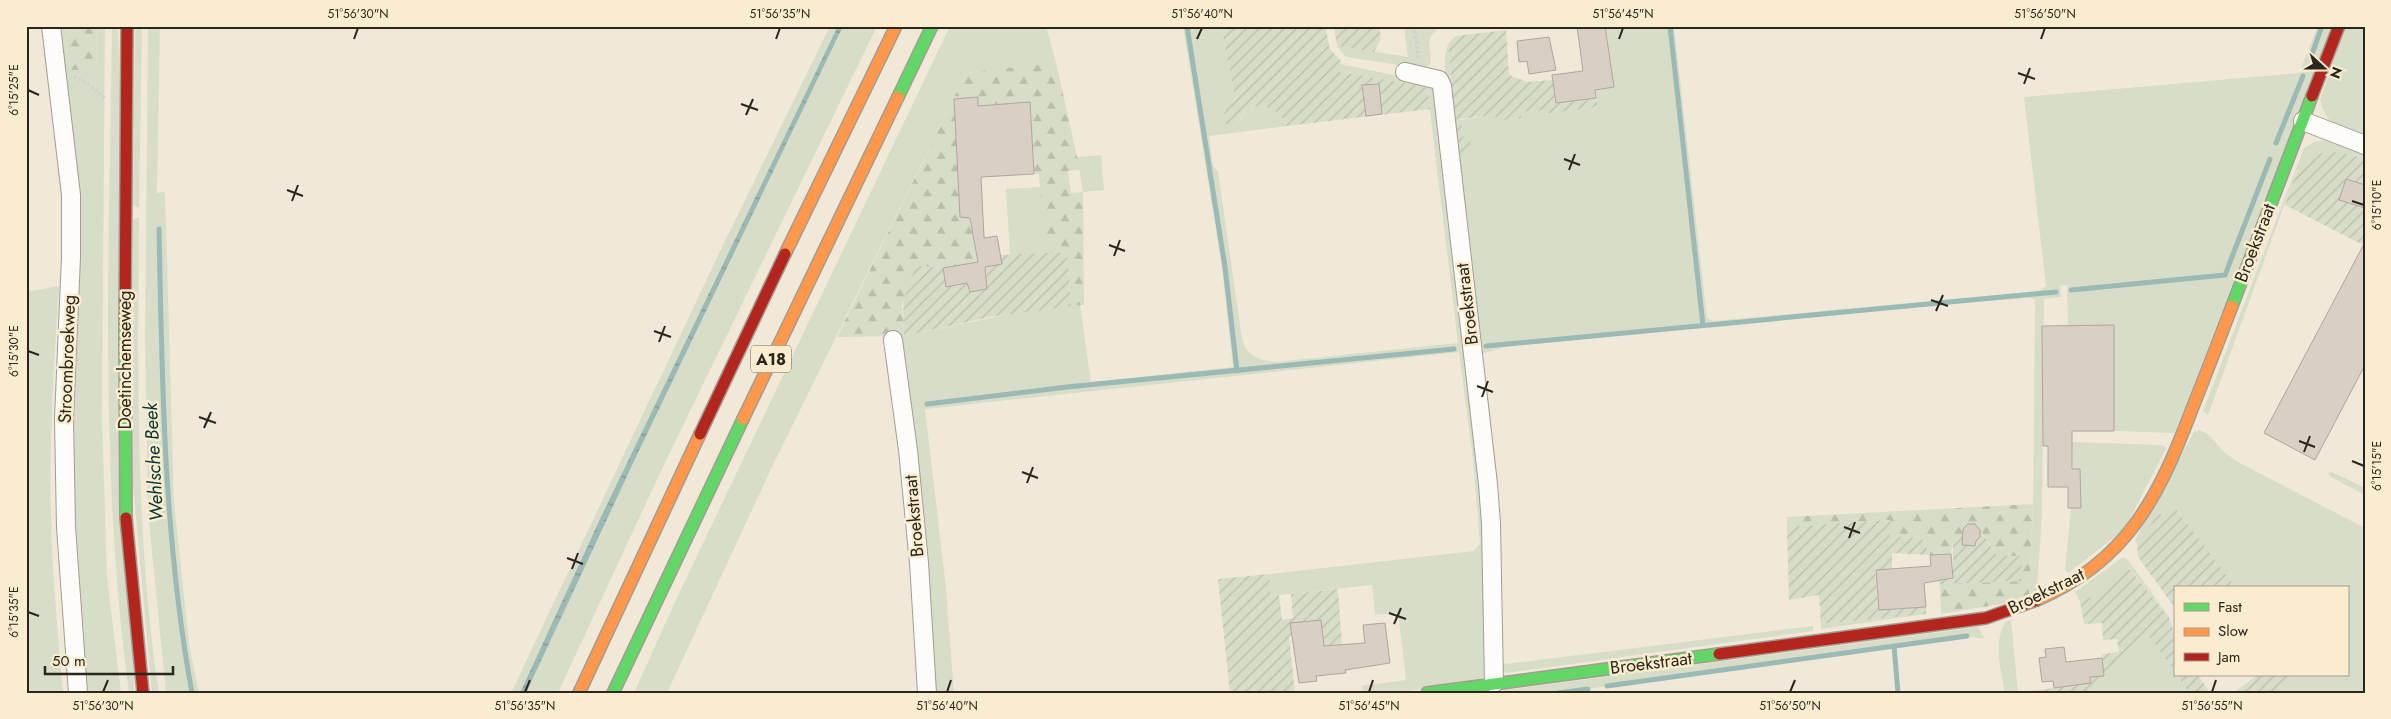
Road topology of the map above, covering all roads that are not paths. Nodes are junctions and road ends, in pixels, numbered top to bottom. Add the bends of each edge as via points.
1 (51, 26) edge
2 (127, 26) edge
3 (896, 26) edge
4 (932, 26) edge
5 (2339, 26) edge
6 (1412, 74) road end
7 (2303, 121) junction
8 (2365, 145) edge
9 (893, 340) dead end
10 (1494, 683) junction
11 (78, 693) edge
12 (143, 693) edge
13 (579, 693) edge
14 (613, 693) edge
15 (927, 693) edge
16 (1427, 693) edge

1 - 11 street, Stroombroekweg via 71,194 64,419 65,488
2 - 12 main road, Doetinchemseweg via 124,499
3 - 13 main road, A18
4 - 14 main road, A18
5 - 7 main road, Broekstraat
6 - 10 street, Broekstraat via 1439,80 1442,86 1488,484
7 - 8 street
7 - 10 main road, Broekstraat via 2160,487 2122,544 2078,579 2018,609 1986,618
9 - 15 street, Broekstraat via 912,488
10 - 16 main road, Broekstraat

